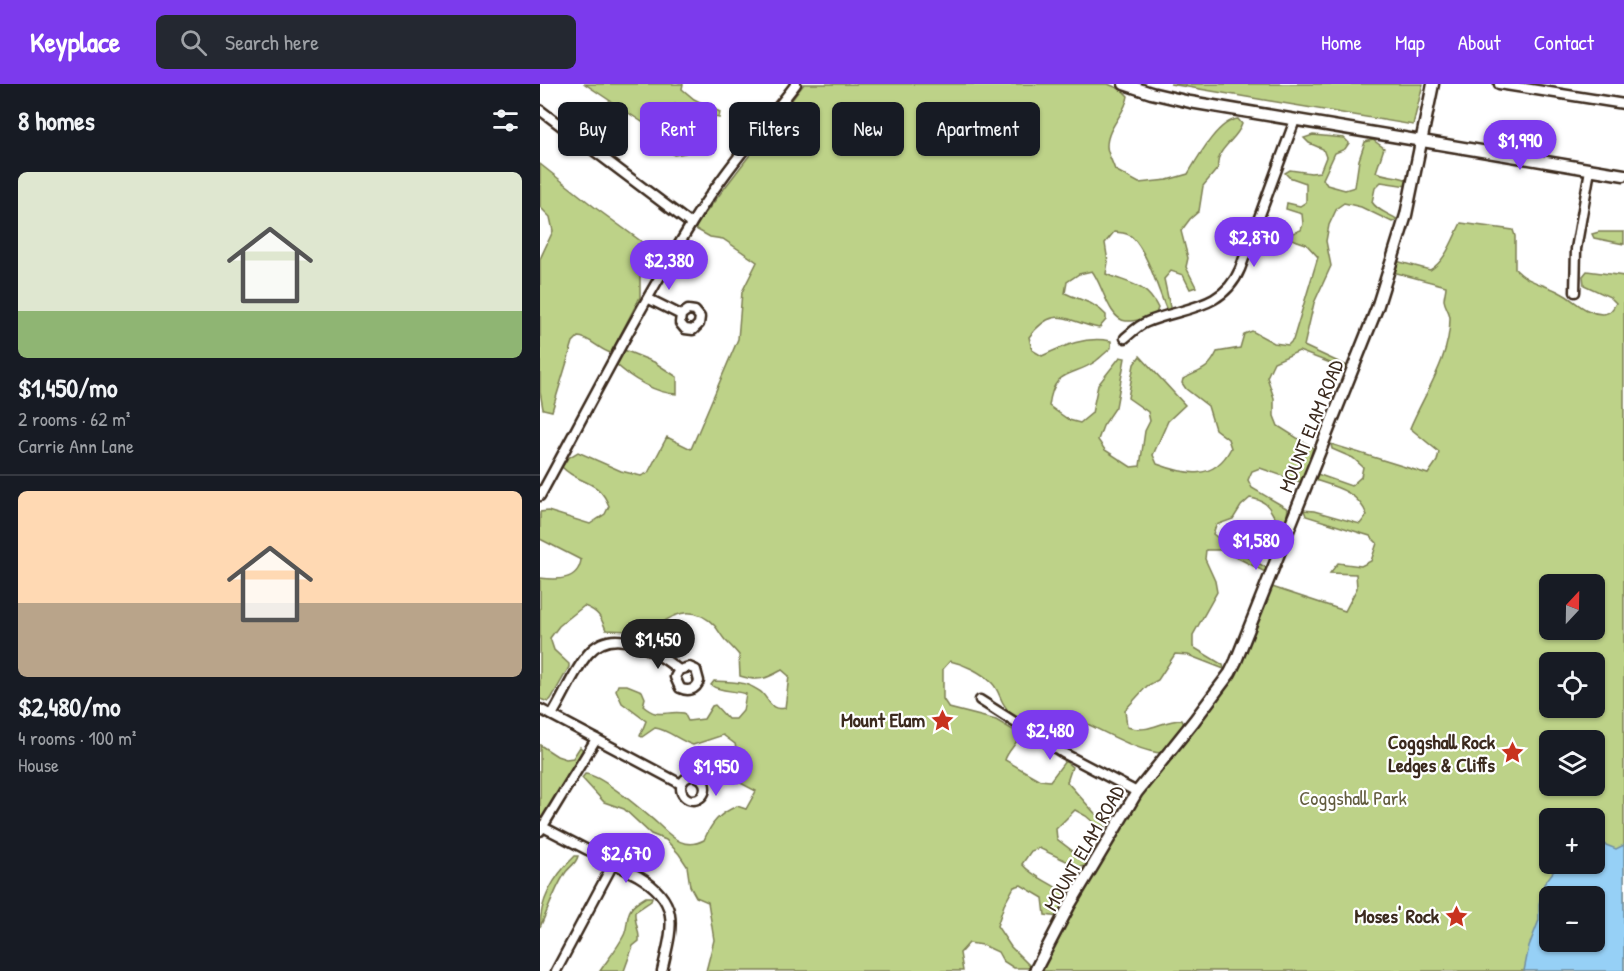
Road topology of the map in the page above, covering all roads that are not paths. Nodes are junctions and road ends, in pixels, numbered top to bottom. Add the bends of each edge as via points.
1 (796, 84) edge
2 (1124, 84) edge
3 (1433, 84) edge
4 (1498, 84) edge
5 (1624, 104) edge
6 (540, 110) edge
7 (1294, 120) junction
8 (1420, 140) junction
9 (1590, 170) junction
10 (1624, 175) edge
11 (691, 225) junction
12 (1575, 292) dead end
13 (649, 299) junction
14 (681, 315) dead end
15 (1125, 338) dead end
16 (540, 496) edge
17 (679, 670) dead end
18 (980, 700) dead end
19 (540, 709) edge
20 (552, 716) junction
21 (596, 739) junction
22 (681, 784) dead end
23 (1137, 792) junction
24 (541, 829) edge
25 (613, 864) junction
26 (556, 971) edge
27 (663, 971) edge
28 (1035, 971) edge

1 - 11 street
2 - 7 main road via 1172,99
3 - 8 main road, MOUNT ELAM ROAD
4 - 5 street
6 - 11 street
7 - 8 main road
7 - 15 street via 1230,288 1218,298 1145,322
8 - 9 main road
8 - 23 main road, MOUNT ELAM ROAD via 1406,214 1377,308 1236,660
9 - 10 main road
9 - 12 street via 1576,249
11 - 13 street
13 - 14 street
13 - 16 street
17 - 20 street via 627,640 609,641 589,652
18 - 23 street via 1063,753
19 - 20 street
20 - 21 street
21 - 22 street
21 - 24 street
23 - 28 main road, MOUNT ELAM ROAD
24 - 25 street
25 - 26 street
25 - 27 street via 653,885 663,896 671,927

